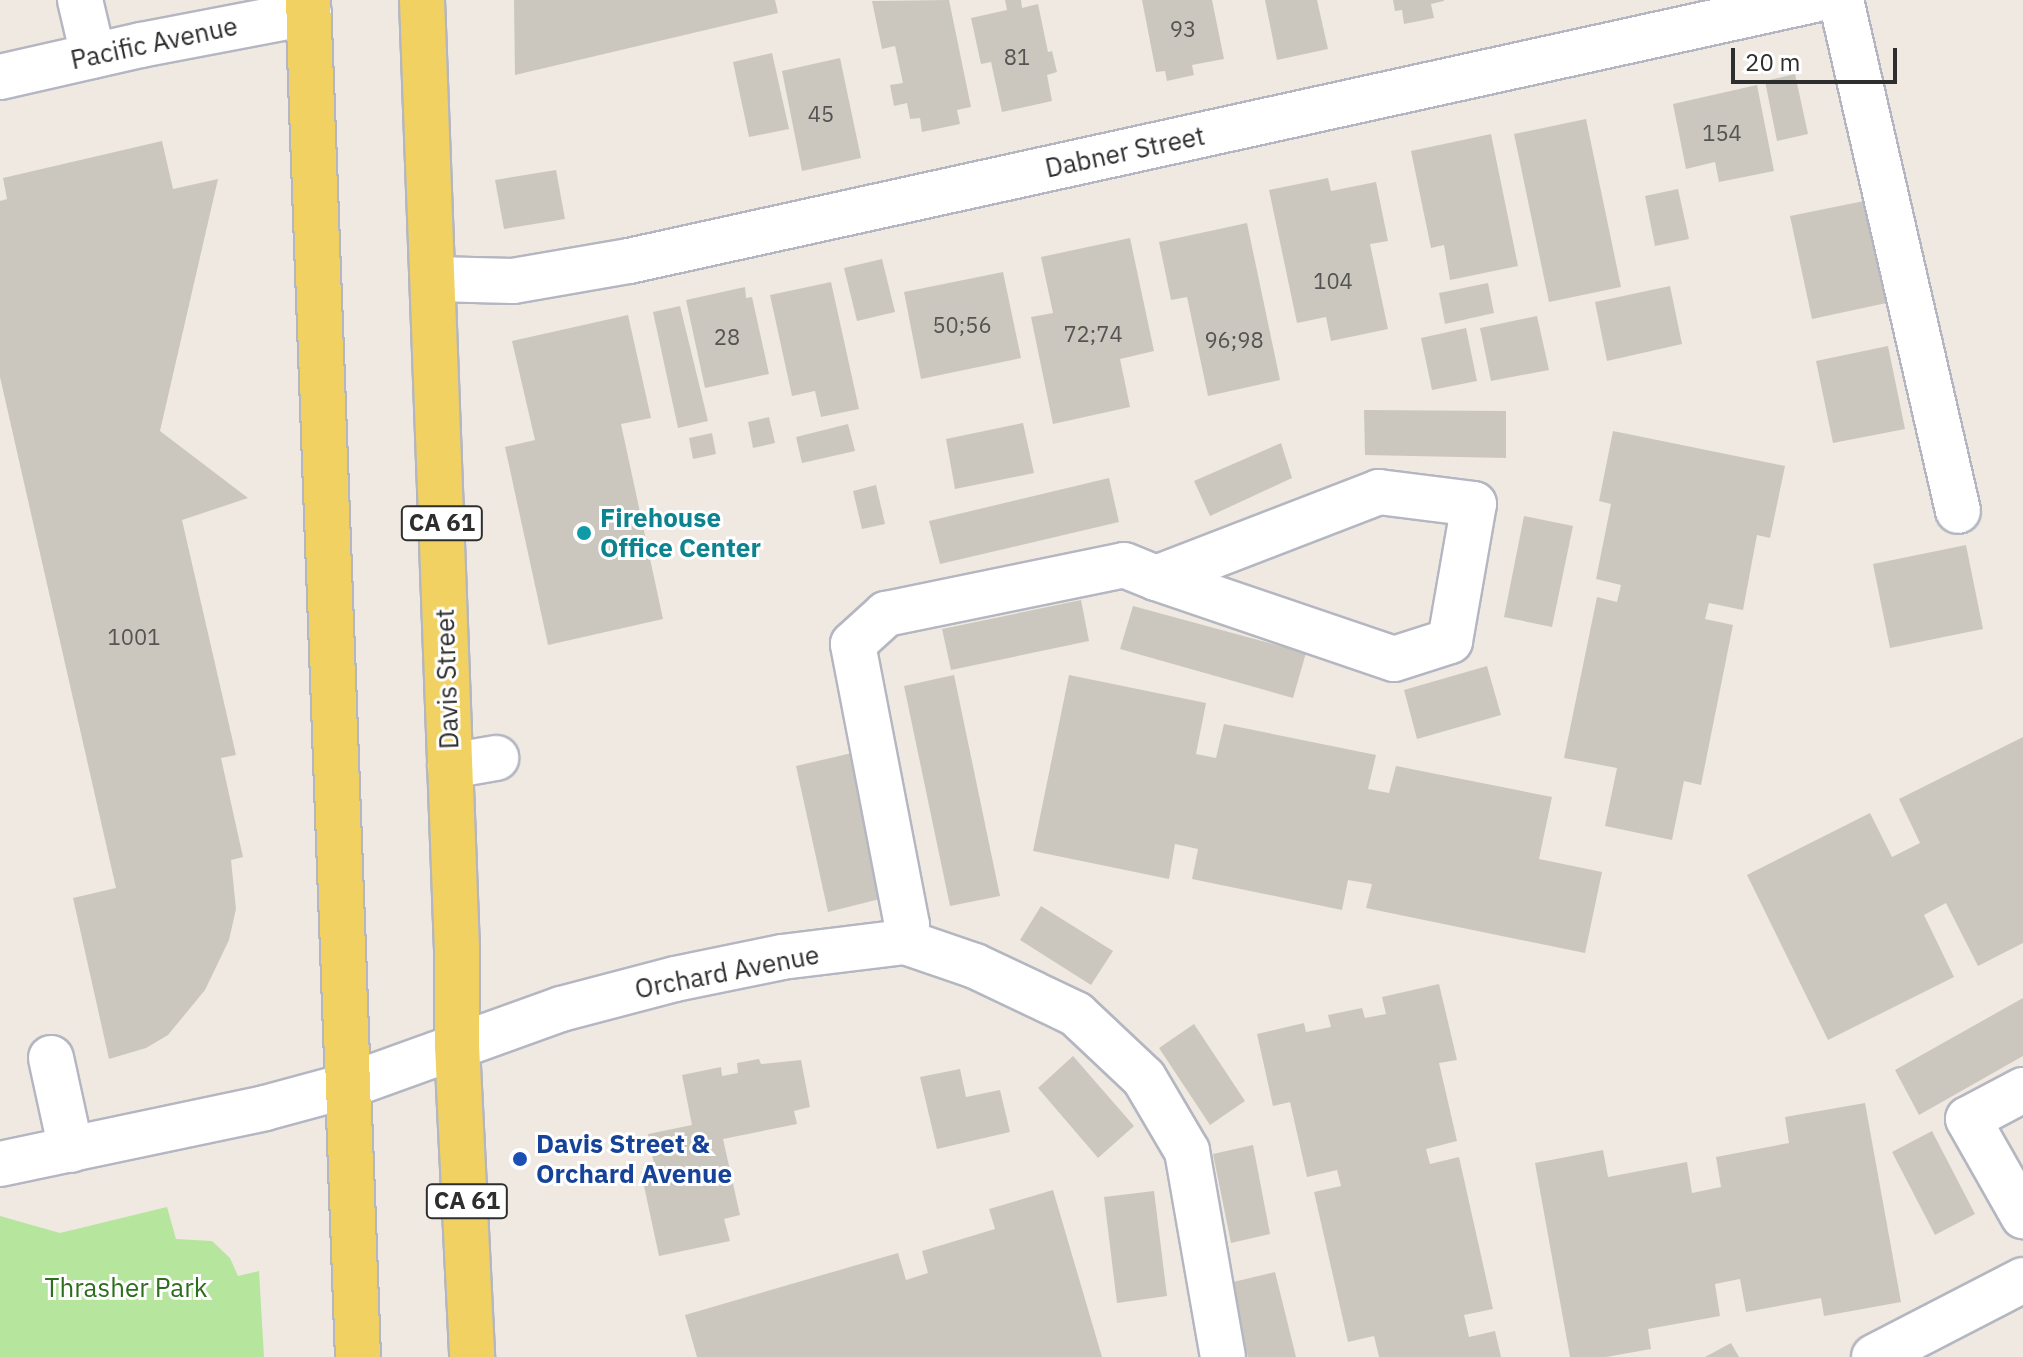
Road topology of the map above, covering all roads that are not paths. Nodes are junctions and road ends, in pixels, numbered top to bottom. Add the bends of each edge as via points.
1 (80, 0) edge
2 (422, 0) edge
3 (1814, 0) edge
4 (1841, 0) edge
5 (309, 6) edge
6 (93, 55) junction
7 (0, 77) edge
8 (434, 279) junction
9 (1958, 511) dead end
10 (1156, 578) junction
11 (496, 758) dead end
12 (450, 766) junction
13 (905, 942) junction
14 (457, 1046) junction
15 (51, 1058) dead end
16 (350, 1085) junction
17 (2023, 1090) edge
18 (71, 1150) junction
19 (0, 1164) edge
20 (2023, 1216) edge
21 (2023, 1280) edge
22 (358, 1357) edge
23 (472, 1357) edge
24 (1223, 1357) edge
25 (1874, 1357) edge

1 - 6 street
2 - 8 main road, Davis Street / CA 61
3 - 8 street, Dabner Street via 629,261 513,281
4 - 9 street
5 - 6 street, Pacific Avenue
5 - 16 main road
6 - 7 street, Pacific Avenue
8 - 12 main road, Davis Street / CA 61
10 - 10 street via 1394,659 1450,641 1474,504 1379,492
10 - 13 street via 1124,565 886,614 853,644 907,925
11 - 12 street
12 - 14 main road, Davis Street / CA 61
13 - 14 street, Orchard Avenue via 782,957 675,979 561,1009
13 - 24 street, Orchard Avenue via 975,966 1076,1014 1144,1078 1187,1151
14 - 16 street, Orchard Avenue
14 - 23 main road, Davis Street / CA 61
15 - 18 street
16 - 18 street, Orchard Avenue
16 - 22 main road
17 - 20 street via 1968,1119
18 - 19 street, Orchard Avenue
21 - 25 street

